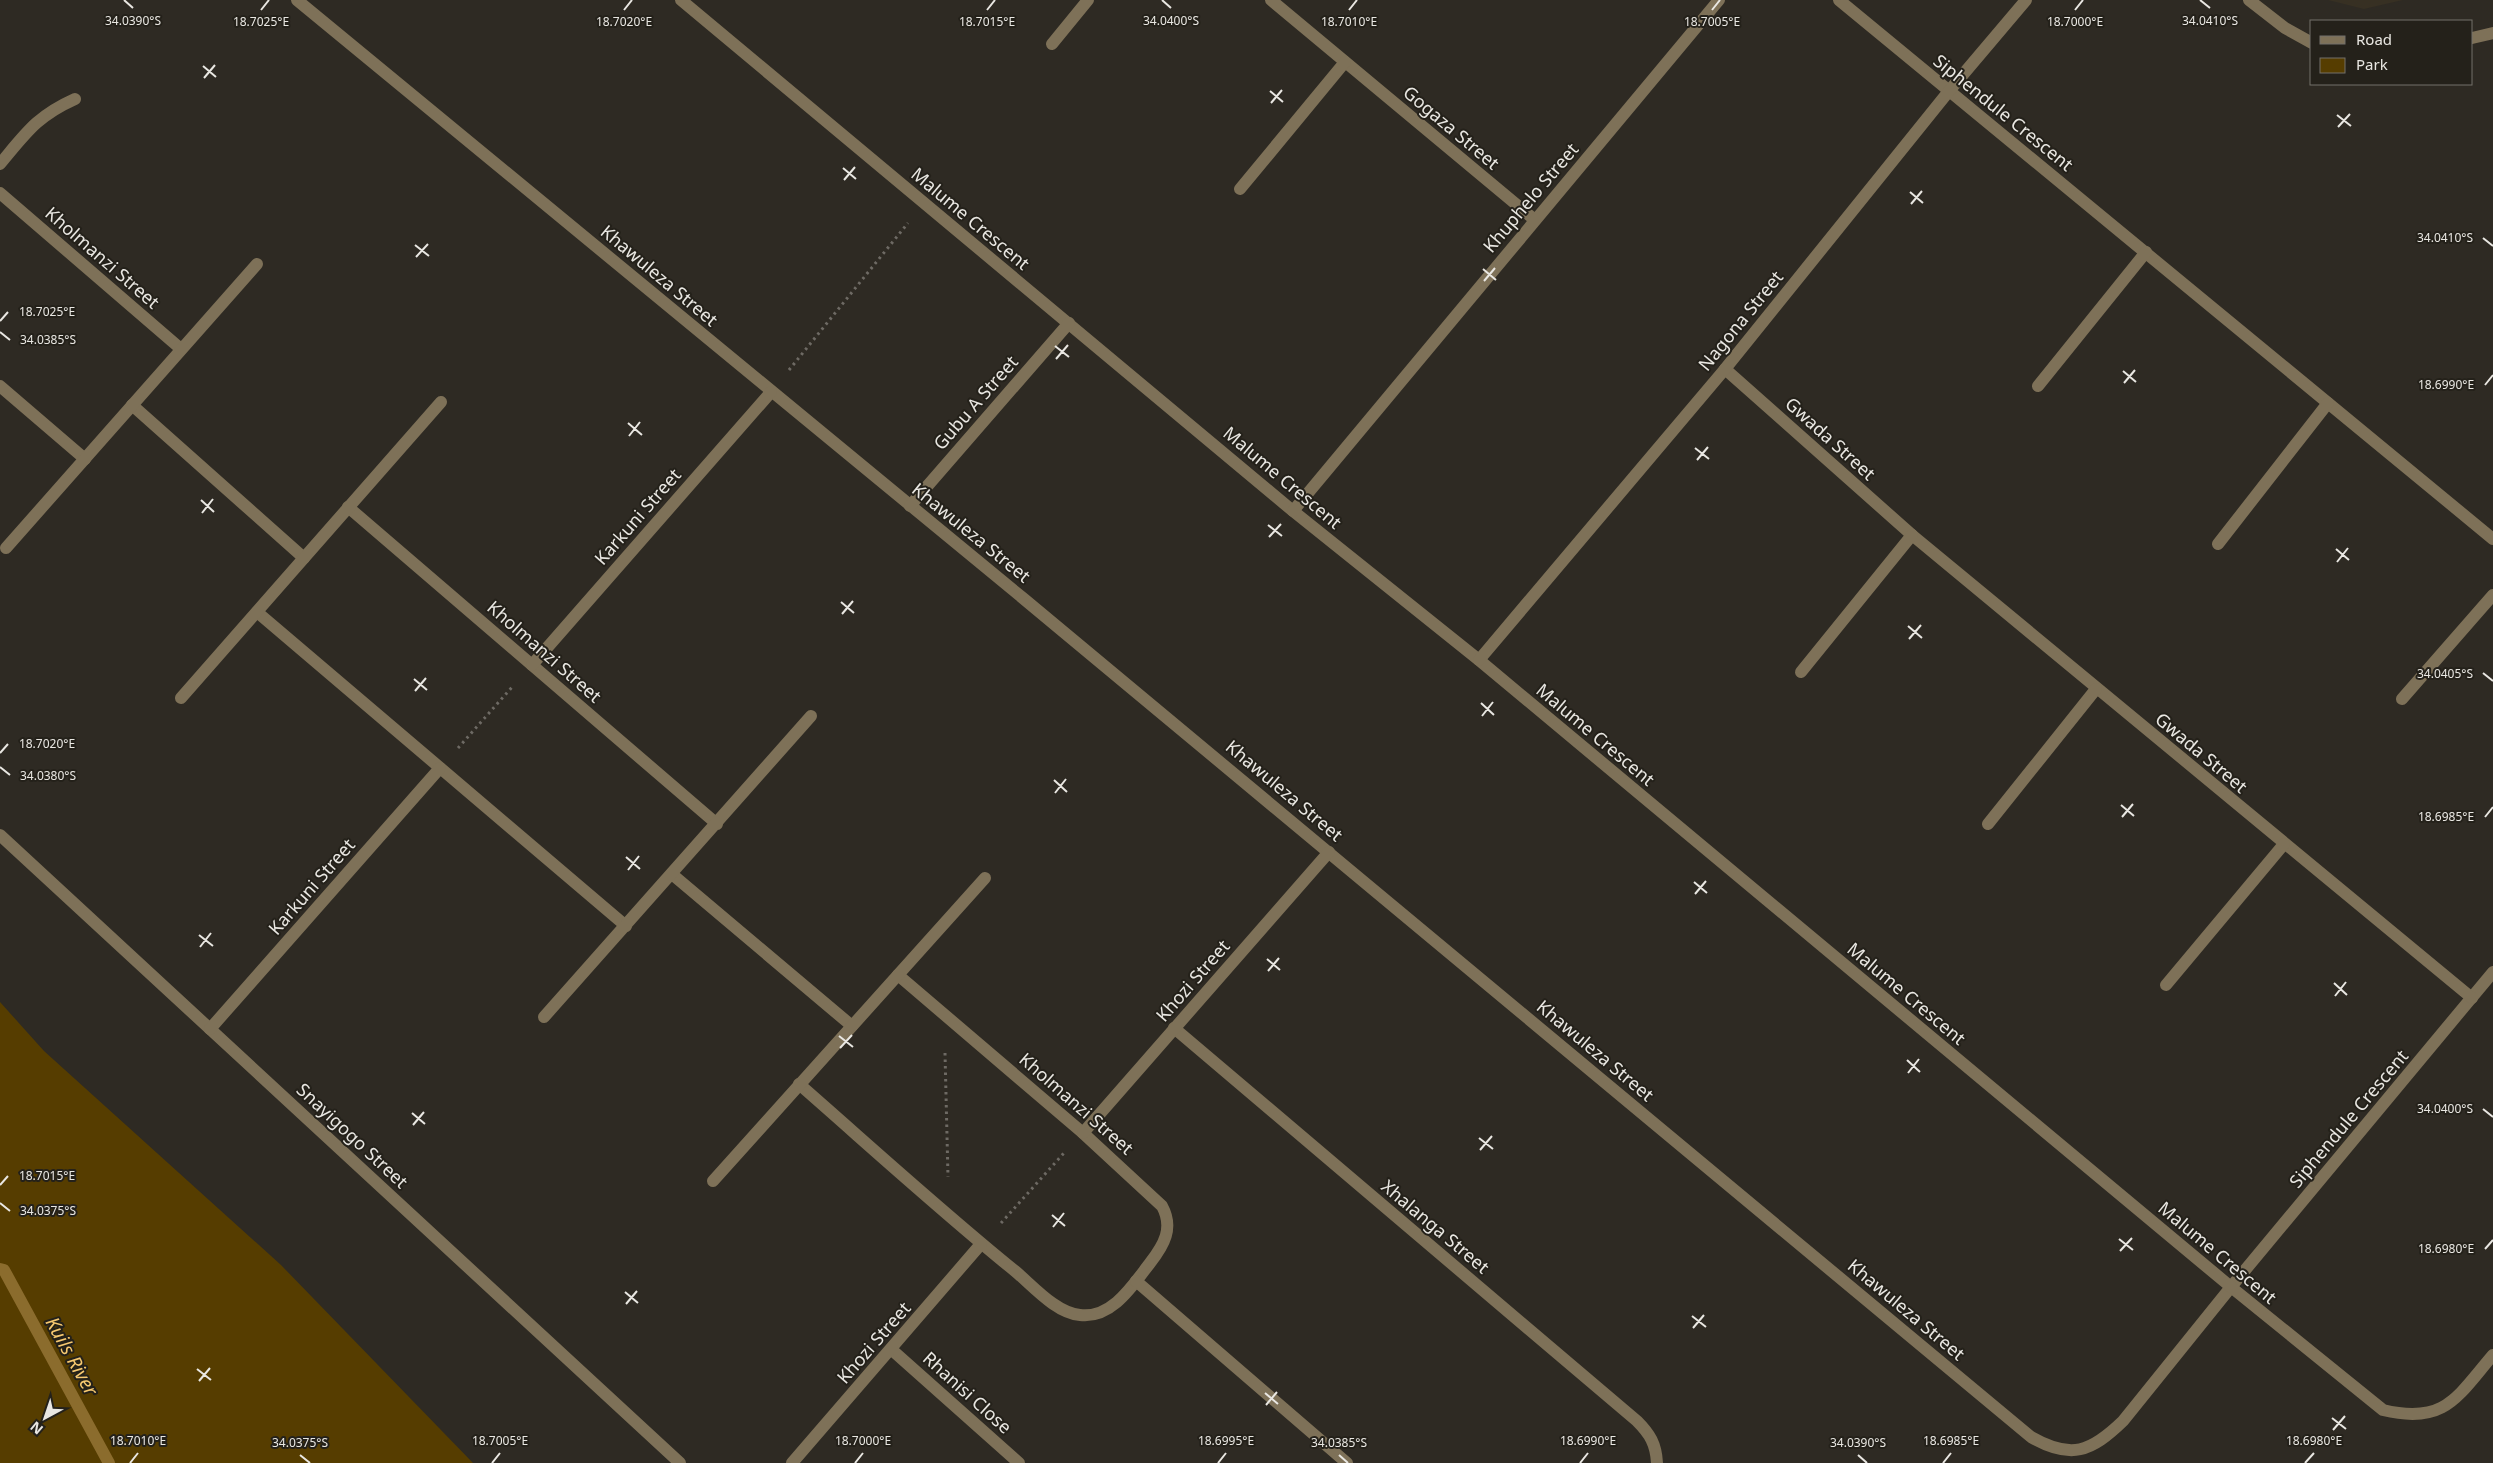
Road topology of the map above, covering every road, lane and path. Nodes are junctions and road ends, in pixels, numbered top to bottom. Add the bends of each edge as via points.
1 (297, 0) edge
2 (681, 0) edge
3 (1088, 0) edge
4 (1271, 0) edge
5 (1719, 0) edge
6 (1839, 0) edge
7 (2026, 0) edge
8 (2249, 0) edge
9 (2493, 33) edge
10 (2473, 38) edge
11 (2310, 42) edge
12 (1052, 44) dead end
13 (1345, 62) junction
14 (1949, 91) junction
15 (75, 99) dead end
16 (0, 164) edge
17 (1240, 189) dead end
18 (0, 193) edge
19 (924, 203) junction
20 (1535, 220) junction
21 (2146, 252) junction
22 (257, 264) dead end
23 (1069, 323) junction
24 (181, 349) junction
25 (1725, 370) junction
26 (0, 386) edge
27 (2038, 386) dead end
28 (771, 392) junction
29 (441, 402) dead end
30 (2328, 402) junction
31 (132, 405) junction
32 (85, 459) junction
33 (910, 506) junction
34 (348, 508) junction
35 (1293, 511) junction
36 (1912, 535) junction
37 (2493, 539) edge
38 (2218, 544) dead end
39 (6, 548) dead end
40 (304, 558) junction
41 (2493, 595) edge
42 (257, 612) junction
43 (1478, 660) junction
44 (532, 665) junction
45 (1801, 672) dead end
46 (2096, 689) junction
47 (181, 698) dead end
48 (2402, 699) dead end
49 (811, 716) dead end
50 (440, 768) junction
51 (717, 824) junction
52 (1988, 824) dead end
53 (0, 835) edge
54 (2284, 844) junction
55 (1329, 852) junction
56 (673, 875) junction
57 (985, 878) dead end
58 (626, 926) junction
59 (2493, 972) edge
60 (898, 975) junction
61 (2166, 984) dead end
62 (2472, 998) junction
63 (945, 1015) junction
64 (544, 1017) dead end
65 (852, 1026) junction
66 (1174, 1028) junction
67 (210, 1029) junction
68 (799, 1084) junction
69 (1083, 1132) junction
70 (713, 1181) dead end
71 (948, 1184) dead end
72 (981, 1244) junction
73 (1136, 1281) junction
74 (2231, 1287) junction
75 (892, 1350) junction
76 (2493, 1355) edge
77 (680, 1463) edge
78 (792, 1463) edge
79 (1019, 1463) edge
80 (1347, 1463) edge
81 (1657, 1463) edge

1 - 28 street, Khawuleza Street
2 - 19 street, Malume Crescent
3 - 12 street
4 - 13 street, Gogaza Street
5 - 20 street, Khuphelo Street
6 - 14 street, Siphendule Crescent
7 - 14 street, Nagona Street
8 - 11 street via 2285,28
9 - 10 street
13 - 17 street
13 - 20 street, Gogaza Street
14 - 21 street, Siphendule Crescent
14 - 25 street, Nagona Street
15 - 16 street via 40,119
18 - 24 street, Kholmanzi Street
19 - 23 street, Malume Crescent
19 - 28 path
20 - 35 street, Khuphelo Street
21 - 27 street
21 - 30 street, Siphendule Crescent
22 - 24 street
23 - 33 street, Gubu A Street
23 - 35 street, Malume Crescent
24 - 31 street
25 - 36 street, Gwada Street
25 - 43 street, Nagona Street
26 - 32 street
28 - 33 street, Khawuleza Street
28 - 44 street, Karkuni Street
29 - 34 street
30 - 37 street, Siphendule Crescent
30 - 38 street
31 - 32 street
31 - 40 street
32 - 39 street
33 - 55 street, Khawuleza Street
34 - 40 street
34 - 44 street, Kholmanzi Street
35 - 43 street, Malume Crescent
36 - 45 street
36 - 46 street, Gwada Street
40 - 42 street
41 - 48 street
42 - 47 street
42 - 50 street
43 - 74 street, Malume Crescent
44 - 50 path
44 - 51 street, Kholmanzi Street
46 - 52 street
46 - 54 street, Gwada Street
49 - 51 street
50 - 58 street
50 - 67 street, Karkuni Street
51 - 56 street
53 - 67 street, Snayigogo Street
54 - 61 street
54 - 62 street, Gwada Street
55 - 66 street, Khozi Street
55 - 74 street, Khawuleza Street via 2031,1437 2049,1447 2066,1452 2081,1450 2106,1438
56 - 58 street
56 - 65 street
57 - 60 street
58 - 64 street
59 - 62 street, Siphendule Crescent
60 - 63 street, Kholmanzi Street
60 - 65 street
62 - 74 street, Siphendule Crescent
63 - 69 street, Kholmanzi Street
63 - 71 path
65 - 68 street
66 - 69 street, Khozi Street
66 - 81 street, Xhalanga Street via 1636,1421 1655,1444
67 - 77 street, Snayigogo Street
68 - 70 street
68 - 72 street, Kholmanzi Street
69 - 72 path
69 - 73 street, Kholmanzi Street via 1153,1196 1167,1215 1167,1236 1161,1249
72 - 73 street, Kholmanzi Street via 1049,1299 1079,1316 1104,1311
72 - 75 street, Khozi Street
73 - 80 street
74 - 76 street, Malume Crescent via 2383,1410 2411,1416 2439,1410 2457,1397
75 - 78 street, Khozi Street
75 - 79 street, Rhanisi Close

